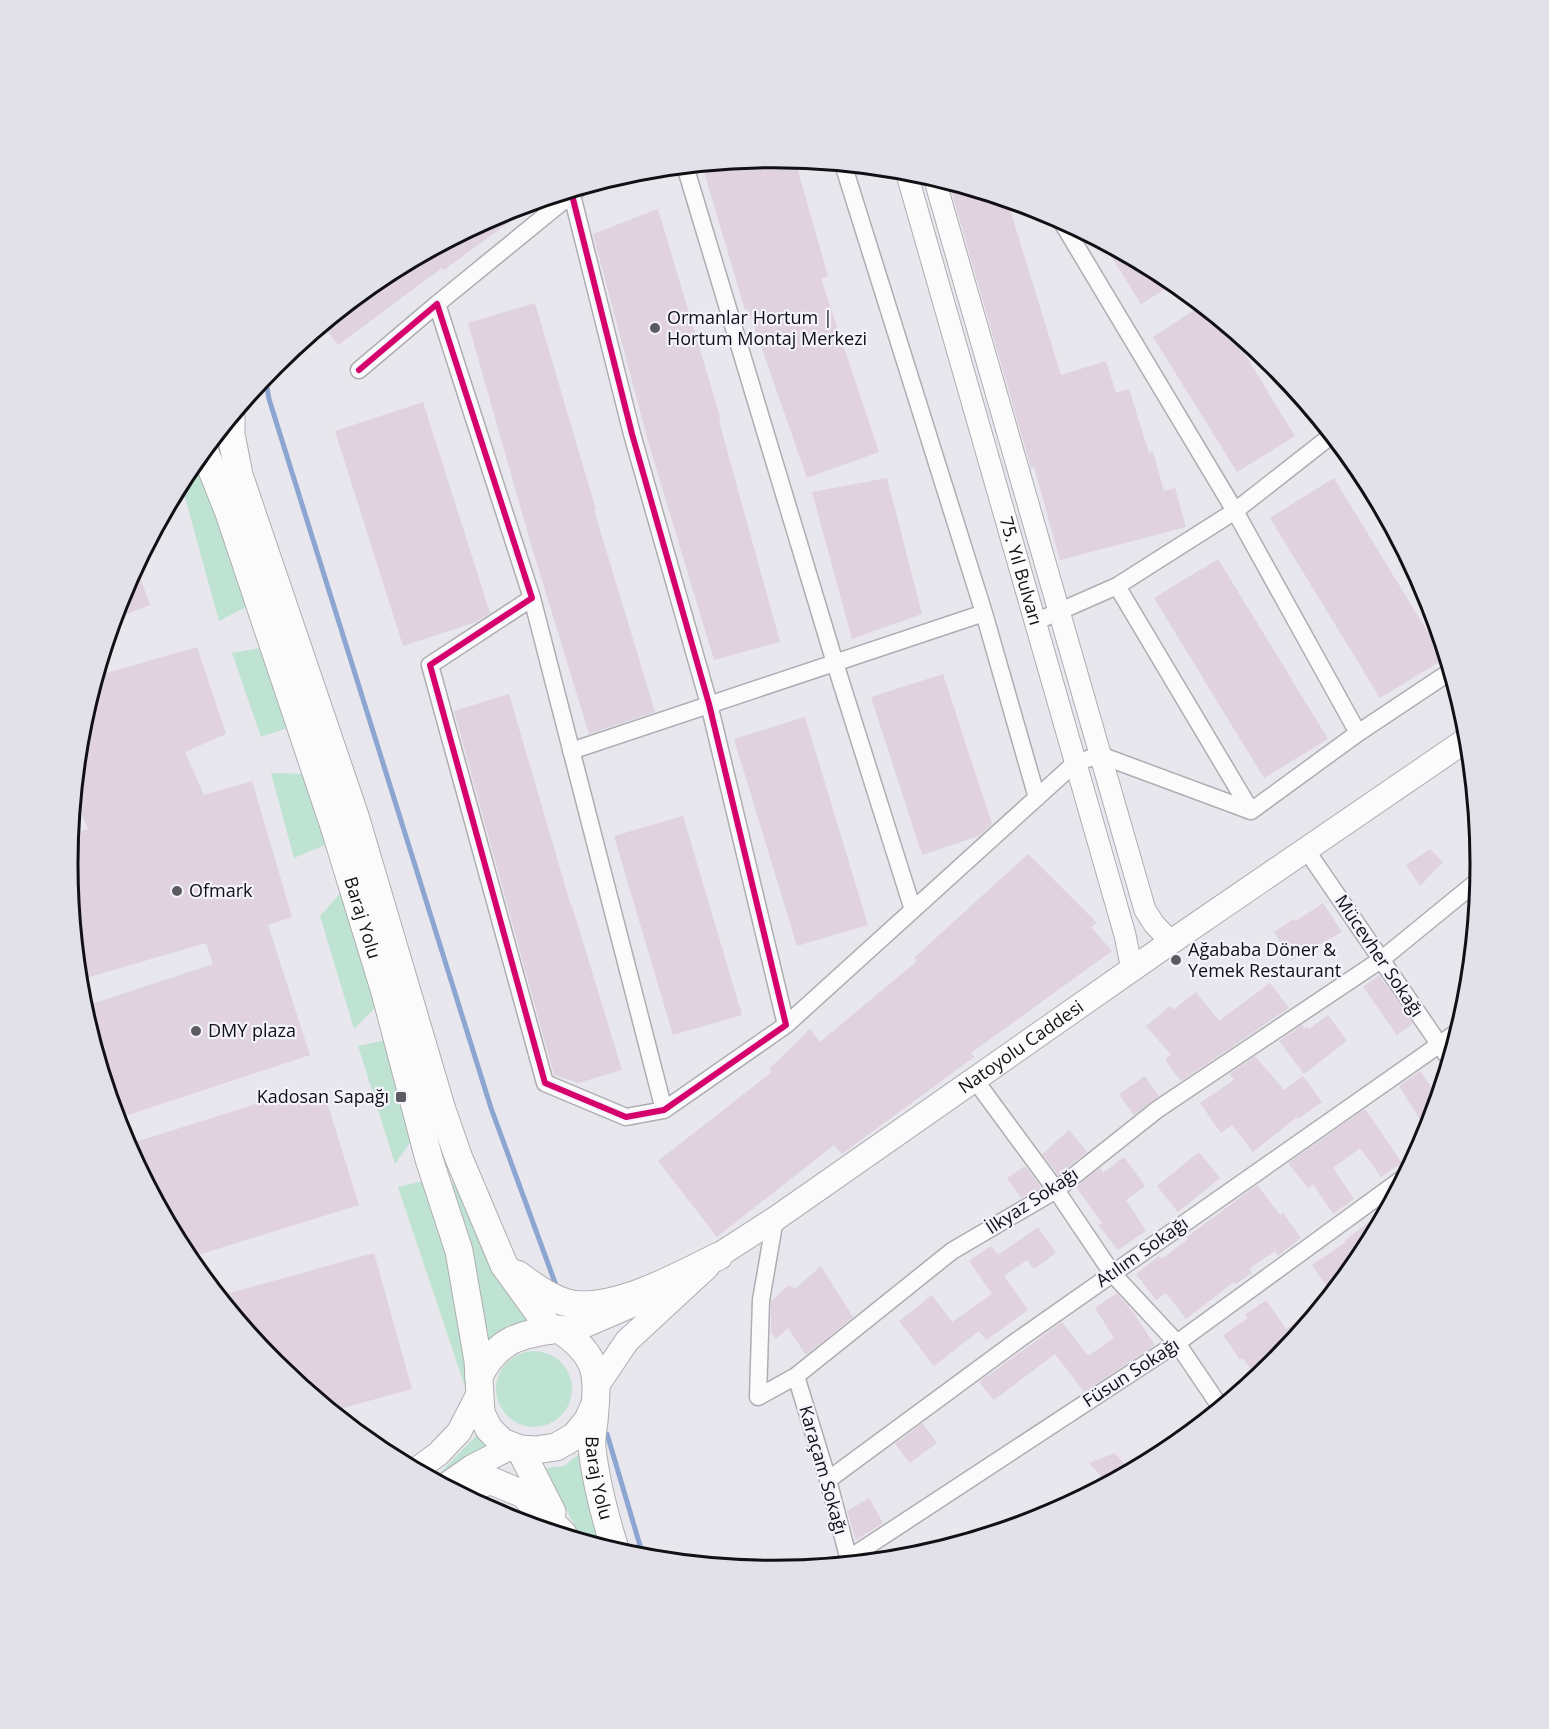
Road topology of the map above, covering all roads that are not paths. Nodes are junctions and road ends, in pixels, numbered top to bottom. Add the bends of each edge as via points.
1 (845, 172) edge
2 (687, 174) edge
3 (909, 181) edge
4 (937, 188) edge
5 (576, 198) edge
6 (561, 202) edge
7 (1069, 234) edge
8 (437, 304) junction
9 (358, 370) dead end
10 (231, 429) edge
11 (1326, 439) edge
12 (208, 460) edge
13 (1235, 511) junction
14 (1117, 586) junction
15 (532, 598) junction
16 (984, 613) junction
17 (1059, 613) junction
18 (1035, 622) junction
19 (835, 663) junction
20 (1444, 675) edge
21 (709, 704) junction
22 (1358, 733) junction
23 (1460, 744) edge
24 (571, 751) junction
25 (1100, 755) junction
26 (1075, 763) junction
27 (1037, 798) junction
28 (1251, 811) junction
29 (1307, 851) junction
30 (1471, 887) edge
31 (913, 910) junction
32 (1171, 942) junction
33 (1382, 959) junction
34 (1132, 970) junction
35 (786, 1025) junction
36 (1449, 1039) edge
37 (1440, 1045) junction
38 (1445, 1052) edge
39 (975, 1080) junction
40 (664, 1110) junction
41 (1392, 1186) edge
42 (1056, 1190) junction
43 (775, 1219) junction
44 (719, 1256) junction
45 (504, 1265) junction
46 (1112, 1273) junction
47 (555, 1330) junction
48 (1177, 1343) junction
49 (796, 1376) junction
50 (479, 1386) junction
51 (596, 1395) junction
52 (1217, 1402) edge
53 (516, 1447) junction
54 (422, 1466) edge
55 (828, 1480) junction
56 (452, 1482) edge
57 (463, 1487) edge
58 (553, 1525) edge
59 (558, 1526) edge
60 (613, 1542) edge
61 (857, 1556) edge
62 (848, 1557) edge

1 - 16 street
2 - 19 street
3 - 18 street, 75. Yıl Bulvarı
4 - 17 street, 75. Yıl Bulvarı
5 - 21 street via 632,434
6 - 8 street
7 - 13 street
8 - 9 street
8 - 15 street
10 - 45 main road, Baraj Yolu via 239,475 355,816 442,1110
11 - 13 street
12 - 50 main road, Baraj Yolu via 334,826 385,992 429,1159 459,1251
13 - 14 street
13 - 22 street
14 - 17 street
14 - 28 street
15 - 24 street
15 - 40 street via 430,665 545,1083 626,1117
16 - 19 street
16 - 27 street
17 - 18 street
17 - 25 street, 75. Yıl Bulvarı
18 - 26 street, 75. Yıl Bulvarı
19 - 21 street
19 - 31 street
20 - 22 street
21 - 24 street
21 - 35 street
22 - 28 street
23 - 29 main road, Natoyolu Caddesi
24 - 40 street
25 - 26 street
25 - 28 street
25 - 32 street, 75. Yıl Bulvarı via 1145,910
26 - 27 street
26 - 34 street, 75. Yıl Bulvarı
27 - 31 street
29 - 32 main road, Natoyolu Caddesi
29 - 33 street, Mücevher Sokağı
30 - 33 street, İlkyaz Sokağı
31 - 35 street
32 - 34 main road, Natoyolu Caddesi
33 - 37 street, Mücevher Sokağı
33 - 42 street, İlkyaz Sokağı via 1158,1109
34 - 39 main road, Natoyolu Caddesi
35 - 40 street
36 - 37 street, Atılım Sokağı
37 - 38 street, Mücevher Sokağı
37 - 46 street, Atılım Sokağı
39 - 42 street
39 - 43 main road, Natoyolu Caddesi
41 - 48 street, Füsun Sokağı
42 - 46 street
42 - 49 street, İlkyaz Sokağı via 952,1251
43 - 44 main road, Natoyolu Caddesi
43 - 49 street, İlkyaz Sokağı via 761,1300 758,1397
44 - 45 main road via 651,1289 594,1306 566,1302 537,1289
44 - 47 main road, Natoyolu Caddesi via 624,1310 581,1327
44 - 51 main road via 627,1341
45 - 47 main road, Baraj Yolu
46 - 48 street
46 - 55 street, Atılım Sokağı
47 - 50 main road via 524,1334 507,1343 487,1360
47 - 51 main road via 587,1352 595,1373
48 - 52 street
48 - 61 street, Füsun Sokağı
49 - 55 street, Karaçam Sokağı
50 - 53 main road via 480,1413 489,1430 502,1442
50 - 54 main road via 459,1432
51 - 53 main road via 588,1420 575,1436 556,1447
51 - 60 main road, Baraj Yolu via 592,1445 600,1499
53 - 56 main road via 472,1467
53 - 59 main road
55 - 62 street, Karaçam Sokağı
57 - 58 main road via 492,1481 523,1494

